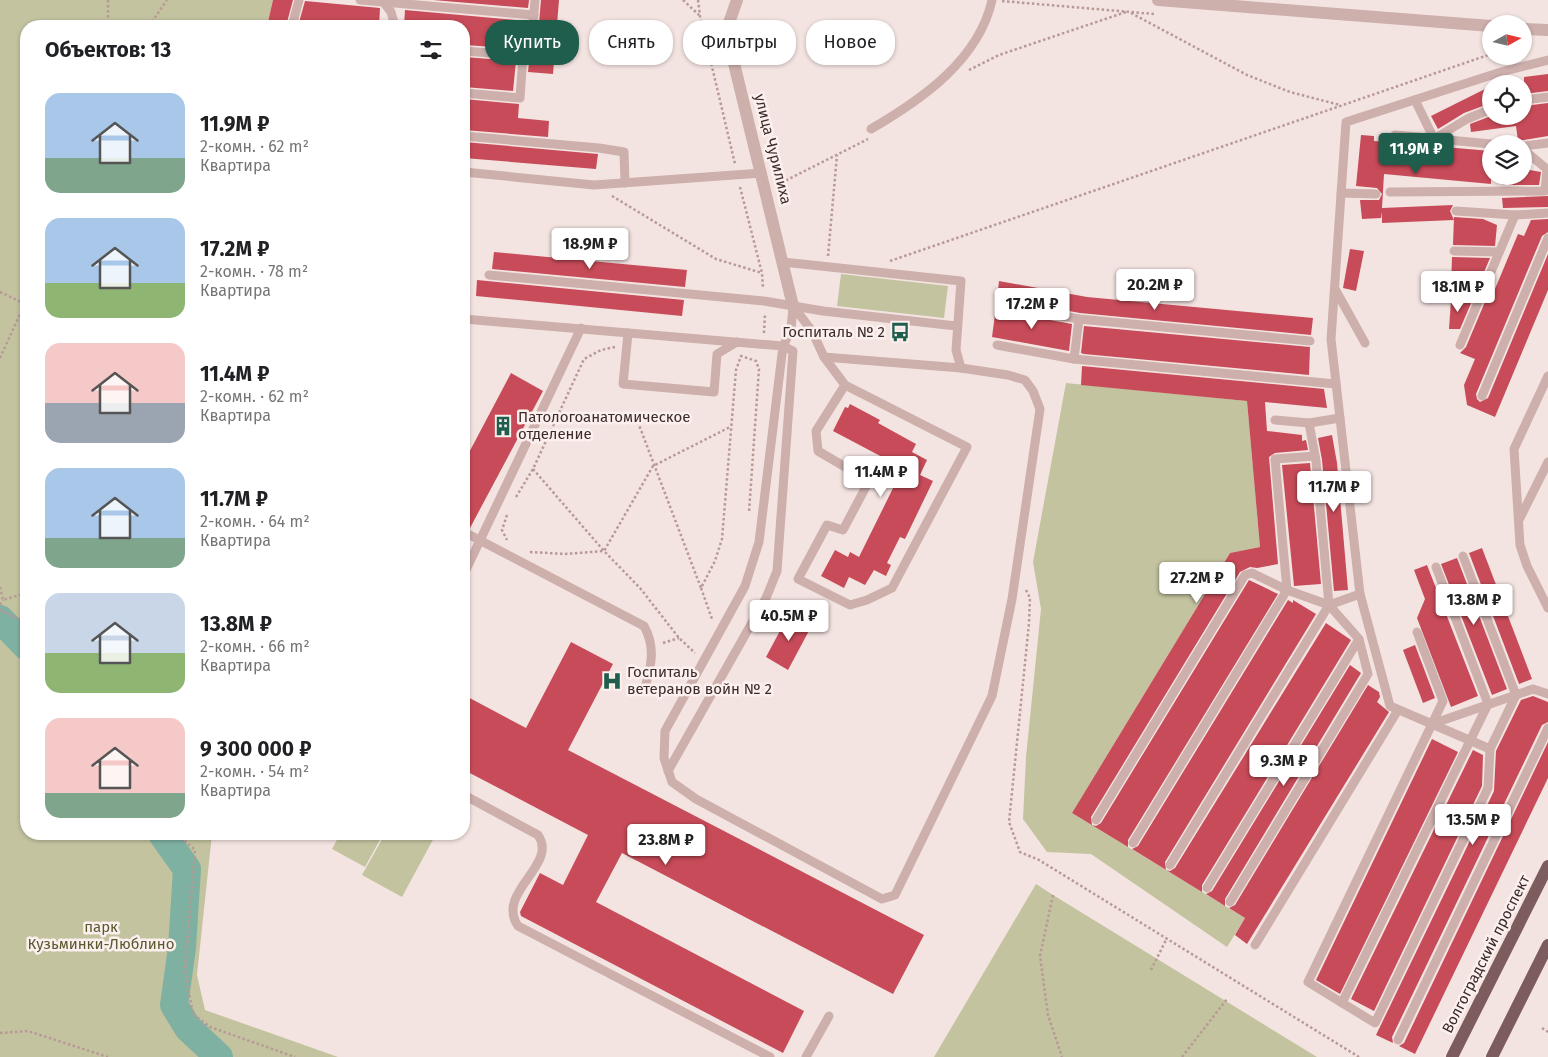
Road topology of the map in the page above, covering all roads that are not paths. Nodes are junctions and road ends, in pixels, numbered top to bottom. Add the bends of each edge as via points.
1 (299, 0) edge
2 (360, 0) edge
3 (535, 0) edge
4 (737, 0) edge
5 (992, 0) edge
6 (1158, 0) edge
7 (382, 1) edge
8 (534, 15) junction
9 (294, 20) edge
10 (393, 20) edge
11 (534, 20) edge
12 (1482, 25) edge
13 (1532, 29) edge
14 (1548, 30) edge
15 (470, 52) edge
16 (485, 53) edge
17 (1548, 60) edge
18 (522, 65) edge
19 (470, 94) edge
20 (1548, 97) edge
21 (1532, 99) edge
22 (1415, 100) junction
23 (1482, 113) edge
24 (871, 133) road end
25 (1395, 136) dead end
26 (470, 137) edge
27 (1434, 139) junction
28 (1548, 142) edge
29 (1482, 143) edge
30 (1532, 145) edge
31 (1532, 157) edge
32 (1548, 170) edge
33 (470, 173) edge
34 (762, 173) junction
35 (625, 183) junction
36 (1390, 192) dead end
37 (1341, 193) junction
38 (1376, 194) dead end
39 (1456, 211) dead end
40 (1548, 213) edge
41 (1515, 215) junction
42 (1548, 238) edge
43 (1454, 251) dead end
44 (1499, 252) junction
45 (783, 262) junction
46 (489, 275) dead end
47 (1335, 289) junction
48 (1452, 294) dead end
49 (1481, 295) junction
50 (1002, 305) dead end
51 (793, 306) junction
52 (470, 319) edge
53 (1079, 319) junction
54 (956, 326) junction
55 (581, 328) junction
56 (628, 333) junction
57 (1310, 341) dead end
58 (737, 342) junction
59 (1365, 343) dead end
60 (997, 345) dead end
61 (1460, 345) dead end
62 (783, 346) junction
63 (824, 357) junction
64 (1074, 359) junction
65 (961, 368) junction
66 (1548, 376) edge
67 (845, 384) junction
68 (1336, 384) junction
69 (1482, 396) dead end
70 (1340, 418) junction
71 (1275, 420) dead end
72 (1309, 423) junction
73 (1315, 456) junction
74 (1548, 462) edge
75 (1518, 520) junction
76 (470, 535) edge
77 (481, 540) junction
78 (1462, 556) dead end
79 (470, 562) edge
80 (1436, 567) dead end
81 (1287, 590) junction
82 (1360, 594) junction
83 (1328, 605) junction
84 (1548, 608) edge
85 (1417, 632) dead end
86 (1359, 639) junction
87 (646, 684) dead end
88 (1548, 694) edge
89 (1516, 695) junction
90 (1488, 704) junction
91 (1398, 710) junction
92 (1432, 724) junction
93 (1548, 728) edge
94 (1470, 741) junction
95 (1490, 749) junction
96 (668, 770) junction
97 (470, 798) edge
98 (1096, 820) dead end
99 (1132, 843) dead end
100 (1170, 865) dead end
101 (1548, 866) edge
102 (1207, 888) dead end
103 (1230, 902) dead end
104 (1255, 945) dead end
105 (1548, 945) edge
106 (1342, 1003) junction
107 (829, 1016) dead end
108 (1398, 1040) dead end
109 (770, 1057) edge
110 (806, 1057) edge
111 (1452, 1057) edge
112 (1492, 1057) edge

1 - 9 lane
2 - 7 lane
3 - 8 lane
4 - 34 street, улица Чурилиха via 729,23 731,51
5 - 24 lane via 979,34 948,73
6 - 12 street
7 - 8 lane
7 - 10 lane
8 - 11 lane
13 - 14 street
15 - 16 lane
17 - 22 lane
18 - 19 lane via 520,98
20 - 21 lane
22 - 27 lane
22 - 37 lane via 1346,122
23 - 27 lane
25 - 27 lane
26 - 35 lane via 624,152
27 - 29 lane
28 - 30 lane
31 - 32 lane
32 - 36 lane via 1545,191
33 - 35 lane via 594,185
34 - 35 lane
34 - 45 street, улица Чурилиха
37 - 38 lane
37 - 47 lane
39 - 41 lane
40 - 41 lane
41 - 44 lane
42 - 69 lane
43 - 44 lane
44 - 49 lane
45 - 51 street, улица Чурилиха
45 - 54 lane via 961,281
46 - 51 lane
47 - 59 lane
47 - 68 lane via 1331,339
48 - 49 lane
49 - 61 lane
50 - 53 lane
51 - 54 lane
51 - 62 lane via 791,330
51 - 63 lane via 812,331
52 - 55 lane
53 - 57 lane
53 - 64 lane
54 - 65 lane via 956,350
55 - 56 lane
55 - 77 lane
56 - 58 lane
56 - 58 lane via 623,384 714,392 717,354
58 - 62 lane
60 - 64 lane
62 - 96 lane via 759,542 753,565 745,586 665,731 663,749
62 - 96 lane via 793,351 777,571 766,598
63 - 65 lane
63 - 67 lane
64 - 68 lane
65 - 96 lane via 1024,380 1033,391 1040,409 1016,570 992,696 895,895 882,899 696,799 672,782
66 - 75 lane via 1514,449
67 - 67 lane via 967,447 892,588 850,605 798,578 827,525 843,530 869,481 818,452 816,431
68 - 70 lane
70 - 72 lane
70 - 82 lane
71 - 72 lane
72 - 73 lane
73 - 81 lane via 1275,459
73 - 83 lane
74 - 75 lane
75 - 84 lane via 1520,546
76 - 77 lane
77 - 79 lane
77 - 87 lane via 644,626 653,653
78 - 89 lane
80 - 90 lane
81 - 83 lane
81 - 98 lane via 1252,573 1246,575
81 - 99 lane
82 - 83 lane
82 - 91 lane via 1390,706
83 - 86 lane
83 - 100 lane
85 - 92 lane via 1443,701
86 - 102 lane
86 - 103 lane via 1368,674
88 - 89 lane via 1533,689
89 - 90 lane
89 - 95 lane
90 - 92 lane
90 - 94 lane
91 - 92 lane
91 - 104 lane
92 - 94 lane
92 - 106 lane via 1308,982
93 - 108 lane
94 - 95 lane
94 - 106 lane
95 - 106 lane via 1488,788 1375,1023
97 - 109 lane via 540,839 542,855 513,902 518,926
101 - 111 main road, Волгоградский проспект
105 - 112 main road
107 - 110 lane

